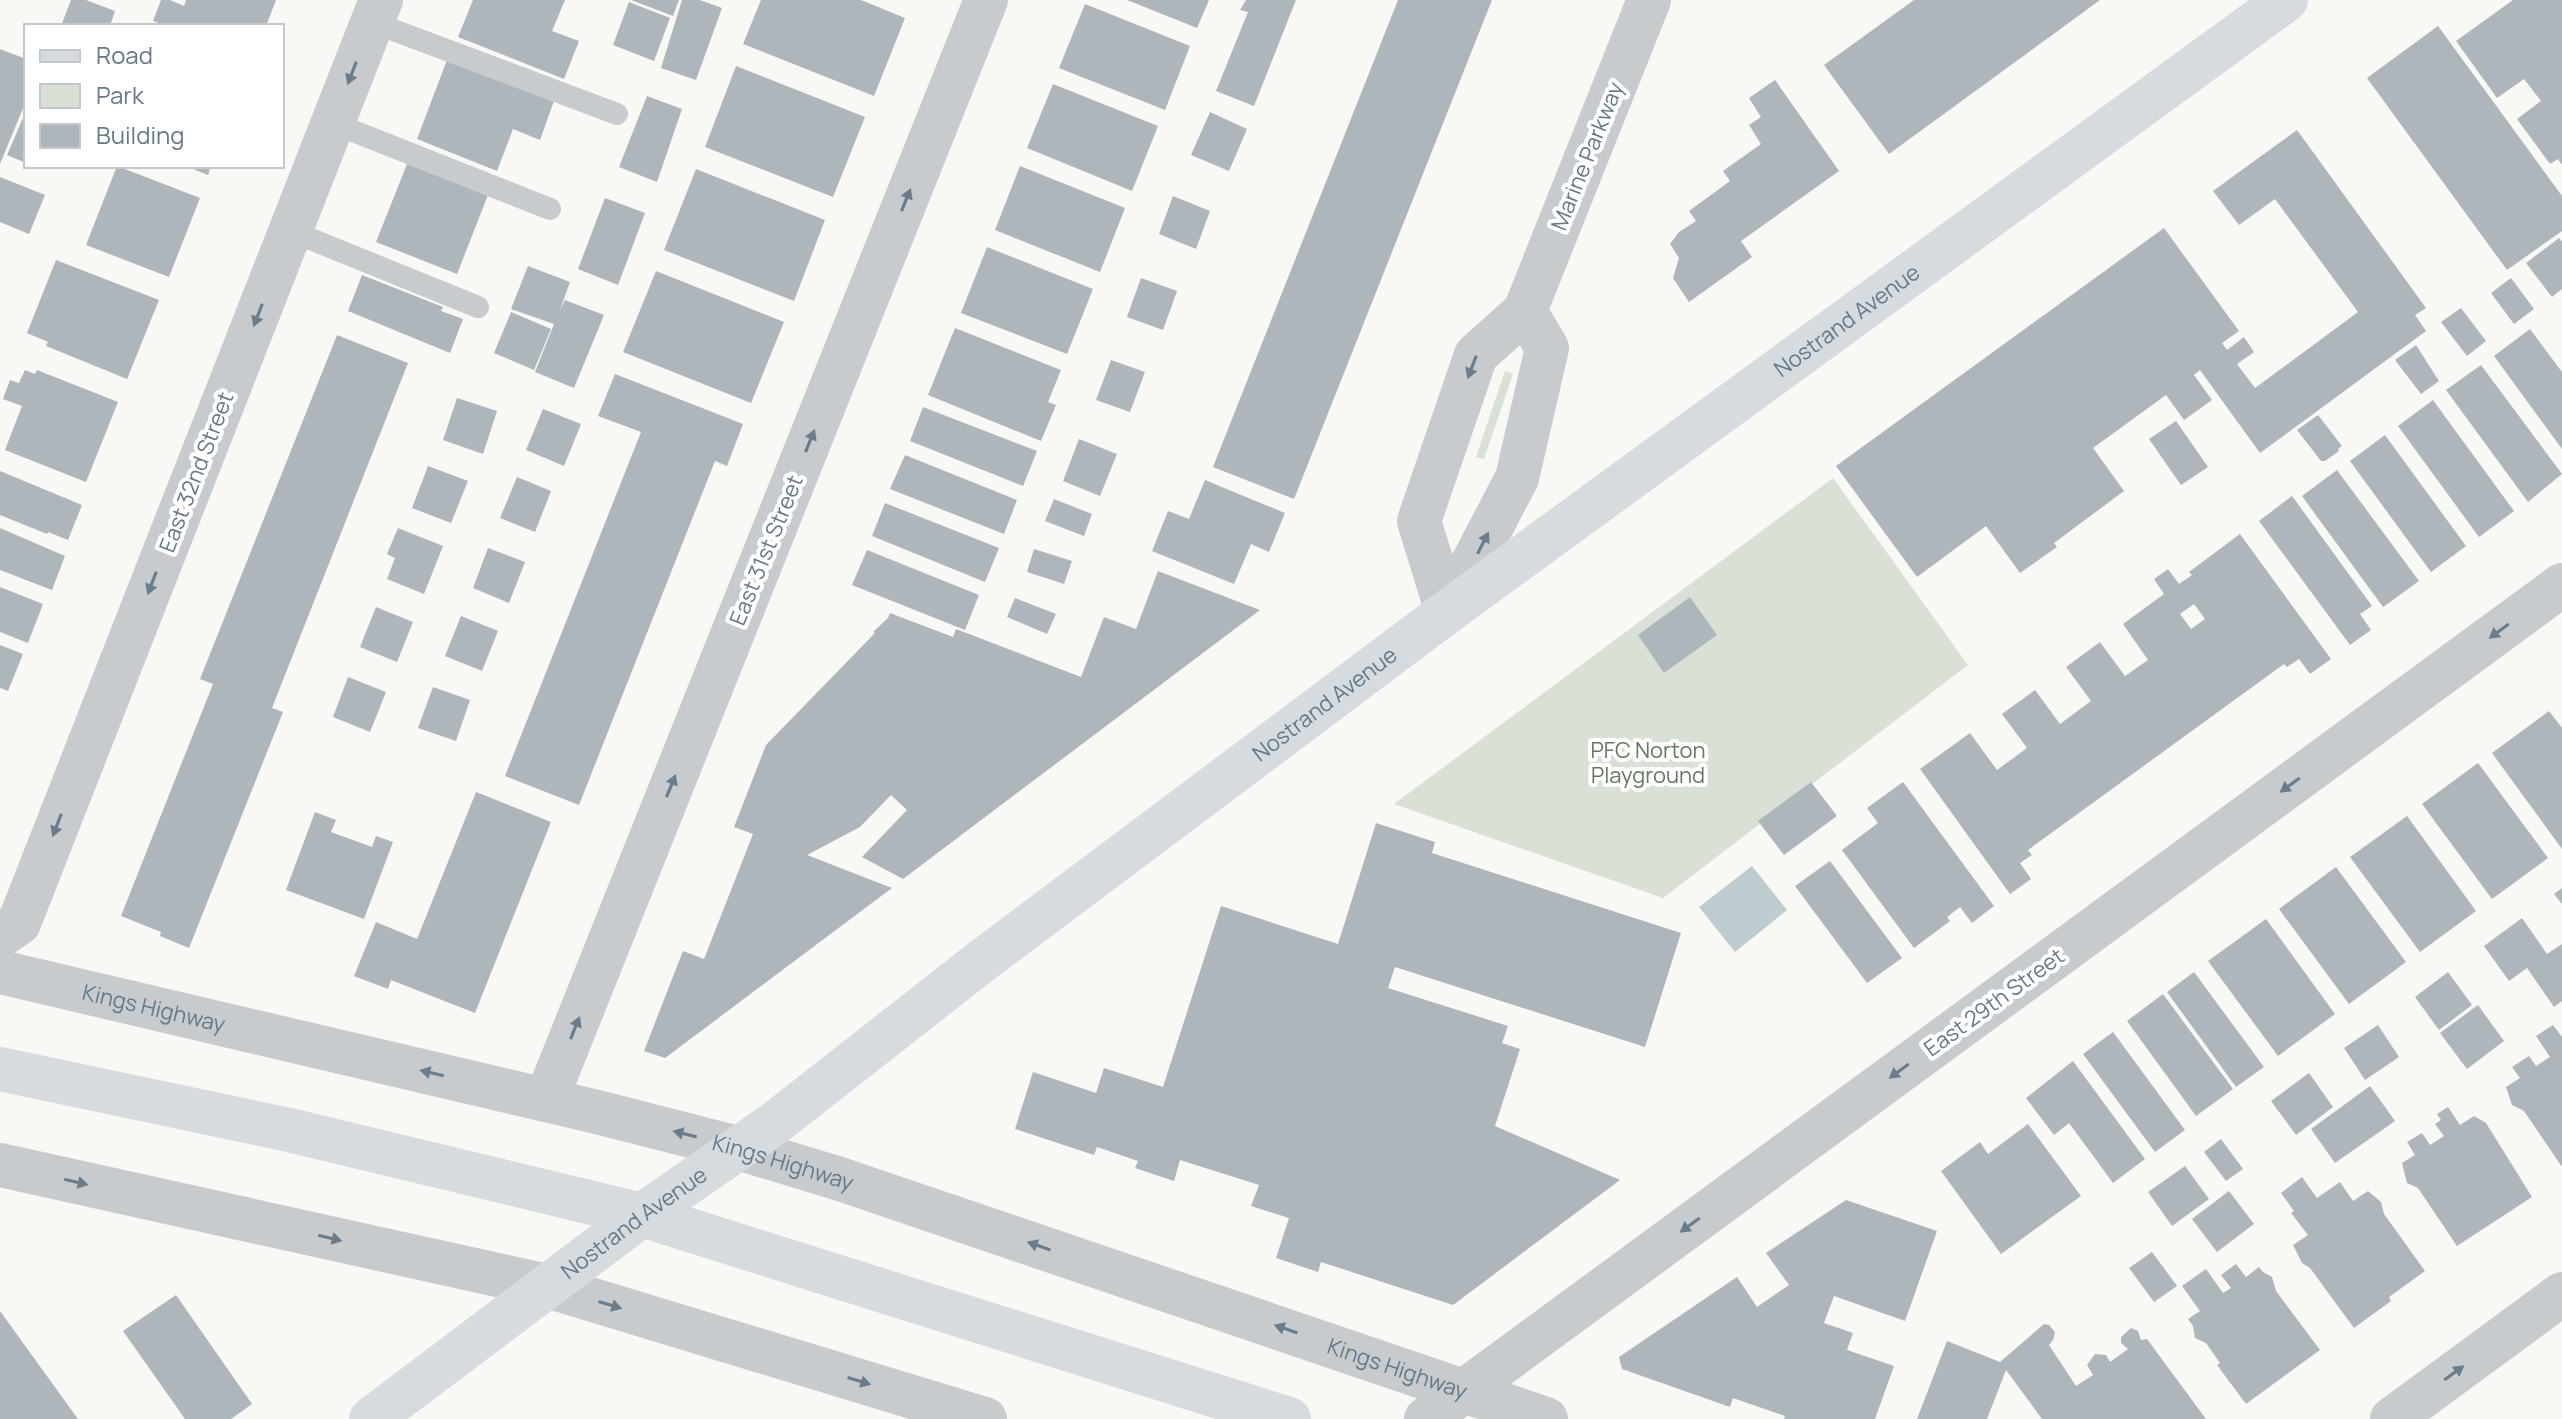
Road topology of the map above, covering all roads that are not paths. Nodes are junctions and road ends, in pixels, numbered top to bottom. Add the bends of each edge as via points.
1 (986, 0) edge
2 (1649, 0) edge
3 (2286, 0) edge
4 (376, 11) edge
5 (617, 114) dead end
6 (333, 123) junction
7 (550, 209) dead end
8 (291, 231) junction
9 (478, 307) dead end
10 (1525, 311) junction
11 (2562, 585) edge
12 (1447, 612) junction
13 (0, 936) edge
14 (0, 972) edge
15 (0, 1069) edge
16 (546, 1100) junction
17 (738, 1148) junction
18 (0, 1165) edge
19 (642, 1215) junction
20 (547, 1286) junction
21 (2562, 1294) edge
22 (1466, 1390) junction
23 (371, 1419) edge
24 (985, 1419) edge
25 (1289, 1419) edge
26 (1426, 1419) edge
27 (1546, 1419) edge
28 (2392, 1419) edge

16 -> 1 street, East 31st Street
2 - 10 street, Marine Parkway
3 - 12 main road, Nostrand Avenue
4 - 5 lane
4 -> 6 street, East 32nd Street
6 - 7 lane
6 - 8 street, East 32nd Street
8 - 9 lane
8 -> 13 street, East 32nd Street via 19,923
12 -> 10 street via 1517,478 1547,348
10 -> 12 street, Marine Parkway via 1476,355 1419,521
11 -> 22 street, East 29th Street
12 - 17 main road, Nostrand Avenue
16 -> 14 street, Kings Highway
15 - 19 main road via 289,1130
17 -> 16 street, Kings Highway
17 - 19 main road, Nostrand Avenue
22 -> 17 street, Kings Highway
18 -> 20 street
19 - 20 main road, Nostrand Avenue
19 - 25 main road
20 - 23 main road, Nostrand Avenue
20 -> 24 street
28 -> 21 street
22 - 26 street, East 29th Street
22 - 27 street, Kings Highway

